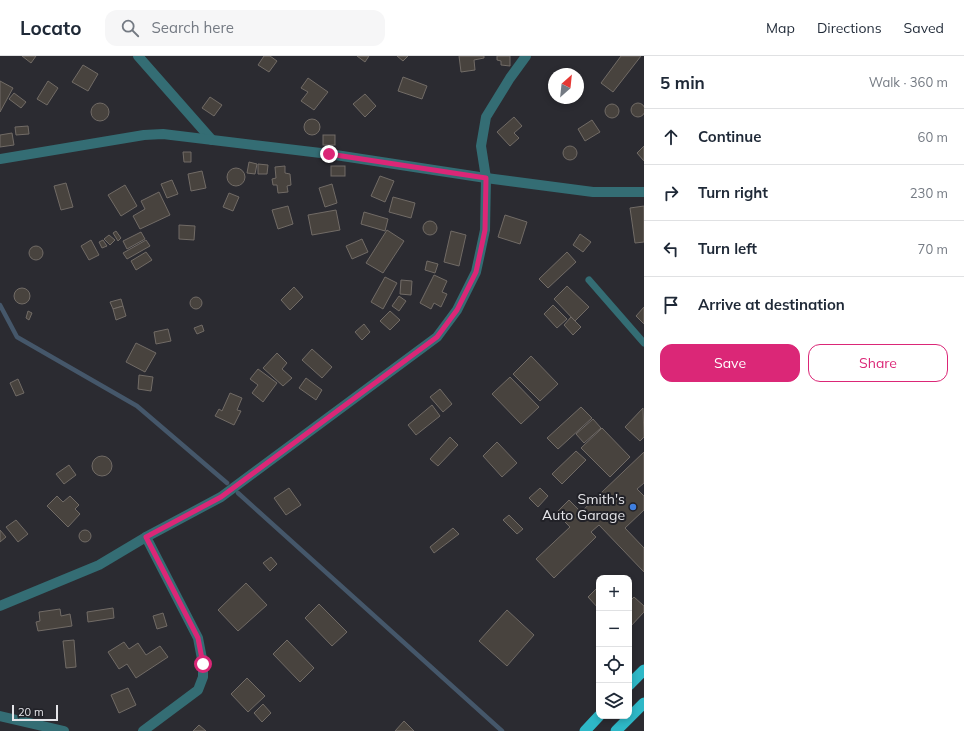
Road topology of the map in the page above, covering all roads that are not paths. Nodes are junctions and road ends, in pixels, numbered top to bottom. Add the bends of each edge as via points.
1 (138, 56) edge
2 (526, 56) edge
3 (212, 140) junction
4 (0, 159) edge
5 (486, 178) junction
6 (644, 192) edge
7 (589, 280) dead end
8 (644, 343) edge
9 (146, 537) junction
10 (0, 606) edge
11 (644, 670) edge
12 (631, 683) edge
13 (644, 703) edge
14 (0, 716) edge
15 (596, 719) edge
16 (64, 731) edge
17 (143, 731) edge
18 (585, 731) edge
19 (616, 731) edge

1 - 3 street
2 - 5 street via 486,116 481,146
3 - 4 street via 163,134 144,135
3 - 5 street via 329,154
5 - 6 street via 593,192
5 - 9 street via 485,230 476,272 457,310 437,337 221,497
7 - 8 lane
9 - 10 street via 100,565
9 - 17 street via 198,638 203,677 198,690
11 - 12 highway
13 - 19 highway
14 - 16 street
15 - 18 highway

